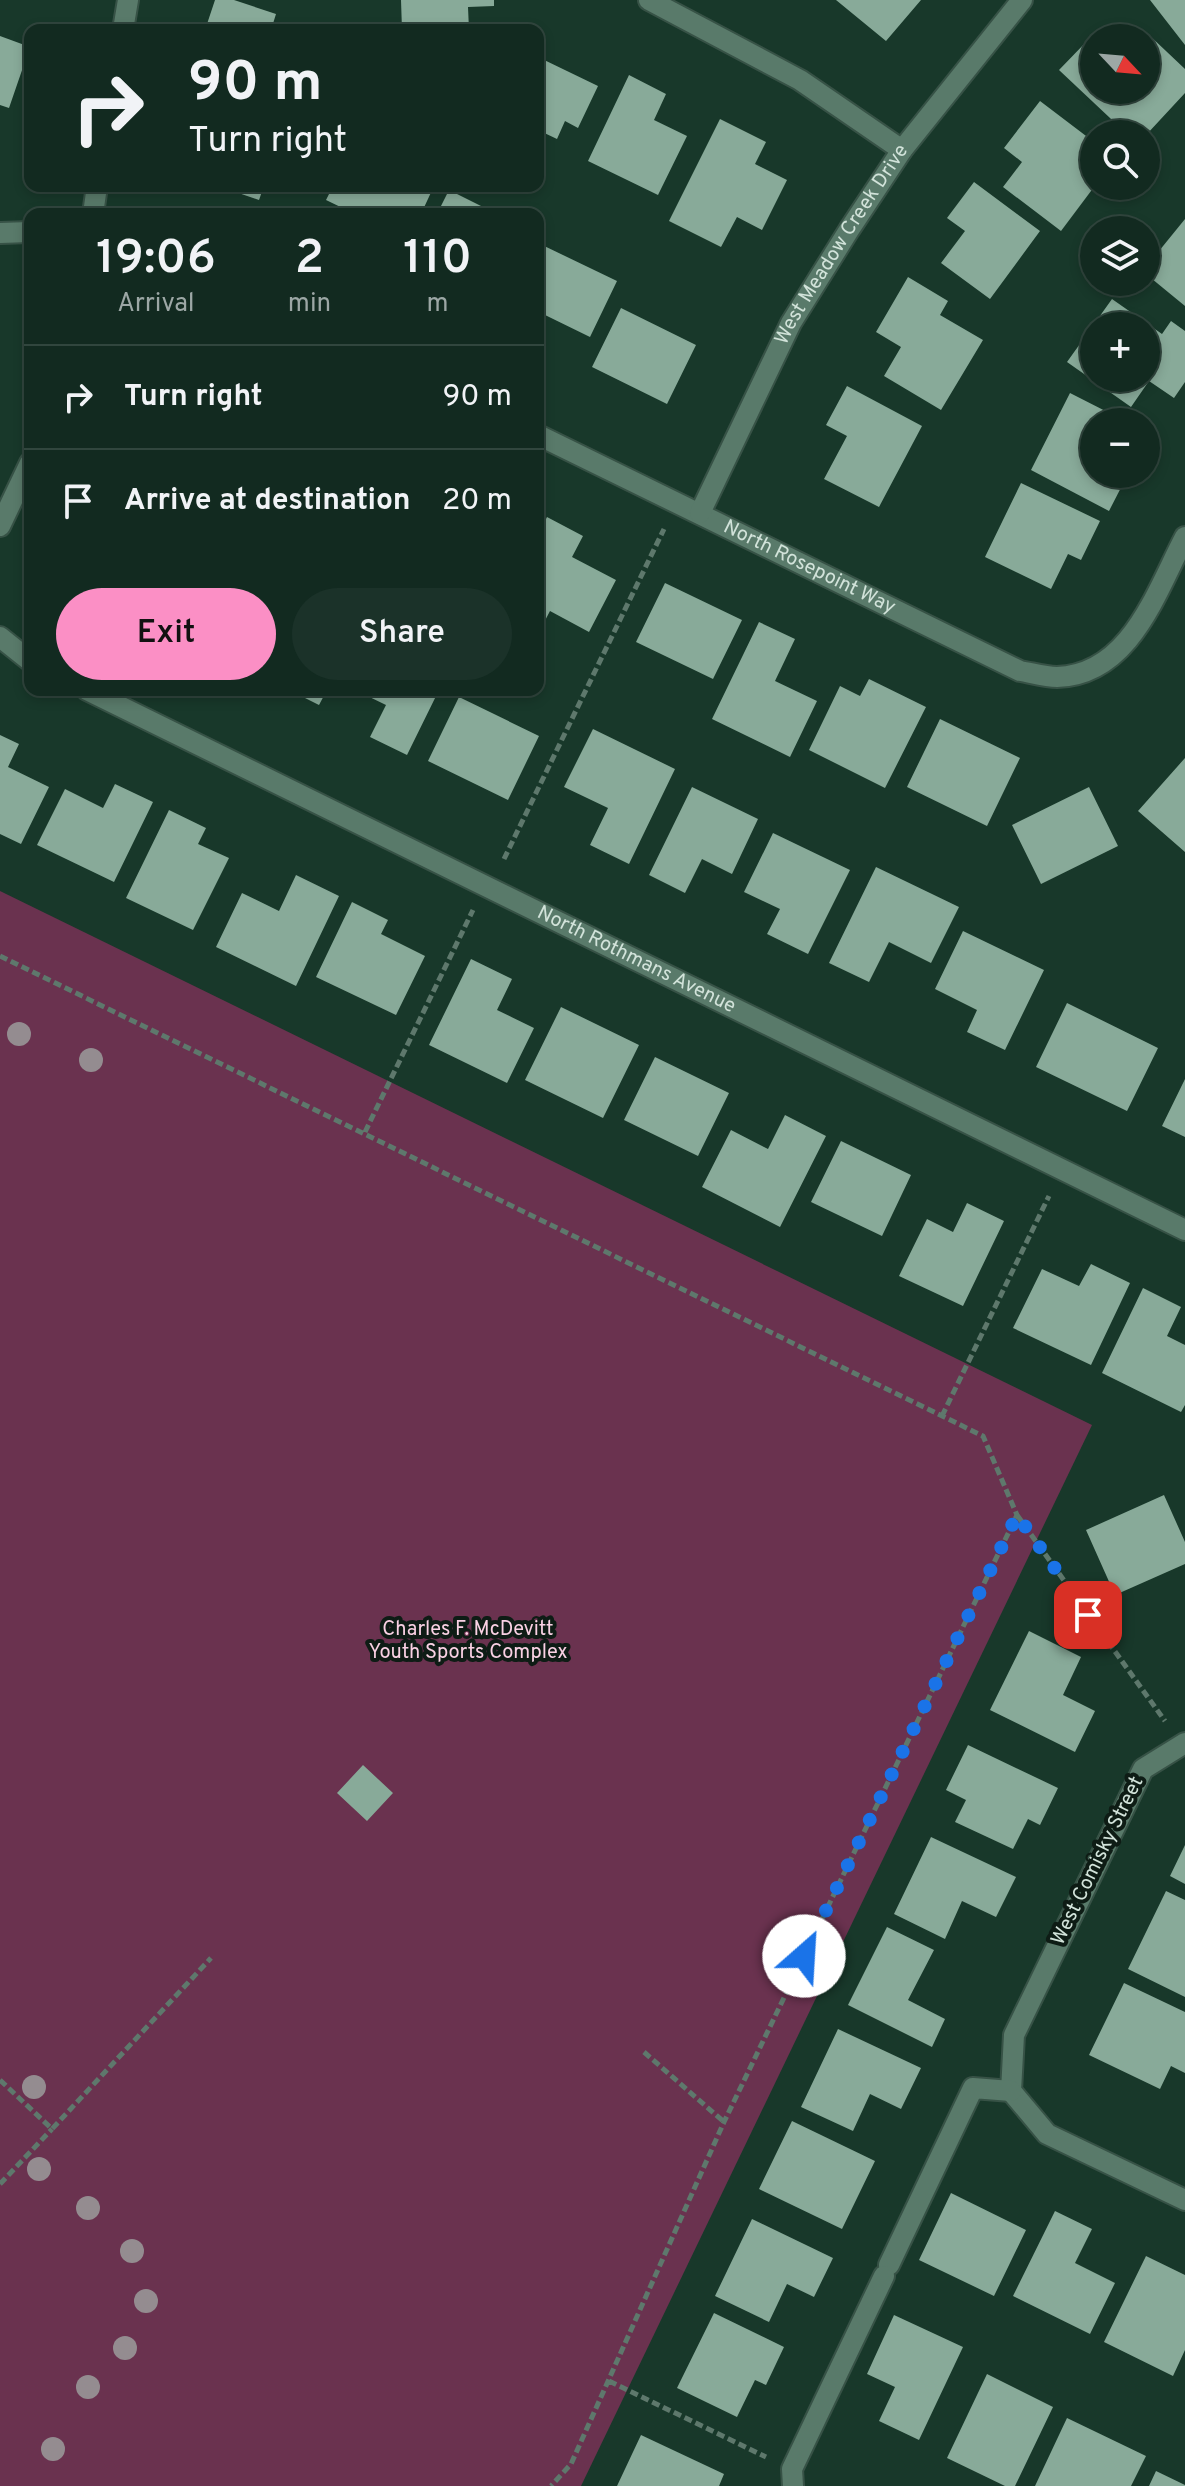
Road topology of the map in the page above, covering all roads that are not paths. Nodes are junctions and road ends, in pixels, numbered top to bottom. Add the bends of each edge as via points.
1 (128, 0) edge
2 (649, 0) edge
3 (1022, 0) edge
4 (124, 24) edge
5 (902, 150) junction
6 (24, 232) edge
7 (0, 233) edge
8 (544, 438) edge
9 (24, 476) edge
10 (700, 513) junction
11 (0, 526) edge
12 (1185, 537) edge
13 (0, 637) edge
14 (24, 656) edge
15 (99, 696) edge
16 (1185, 1230) edge
17 (1183, 1744) edge
18 (1011, 2091) junction
19 (1185, 2200) edge
20 (792, 2478) edge

1 - 4 street
2 - 5 street via 800,80
3 - 5 street, West Meadow Creek Drive
5 - 10 street, West Meadow Creek Drive via 791,323
6 - 7 street
8 - 10 street, North Rosepoint Way
9 - 11 street
10 - 12 street, North Rosepoint Way via 1020,671 1055,677 1085,673 1111,659 1135,632
13 - 14 street
15 - 16 street, North Rothmans Avenue
17 - 18 street, West Comisky Street via 1143,1769 1014,2035
18 - 19 street via 1047,2134
18 - 20 street via 973,2088

